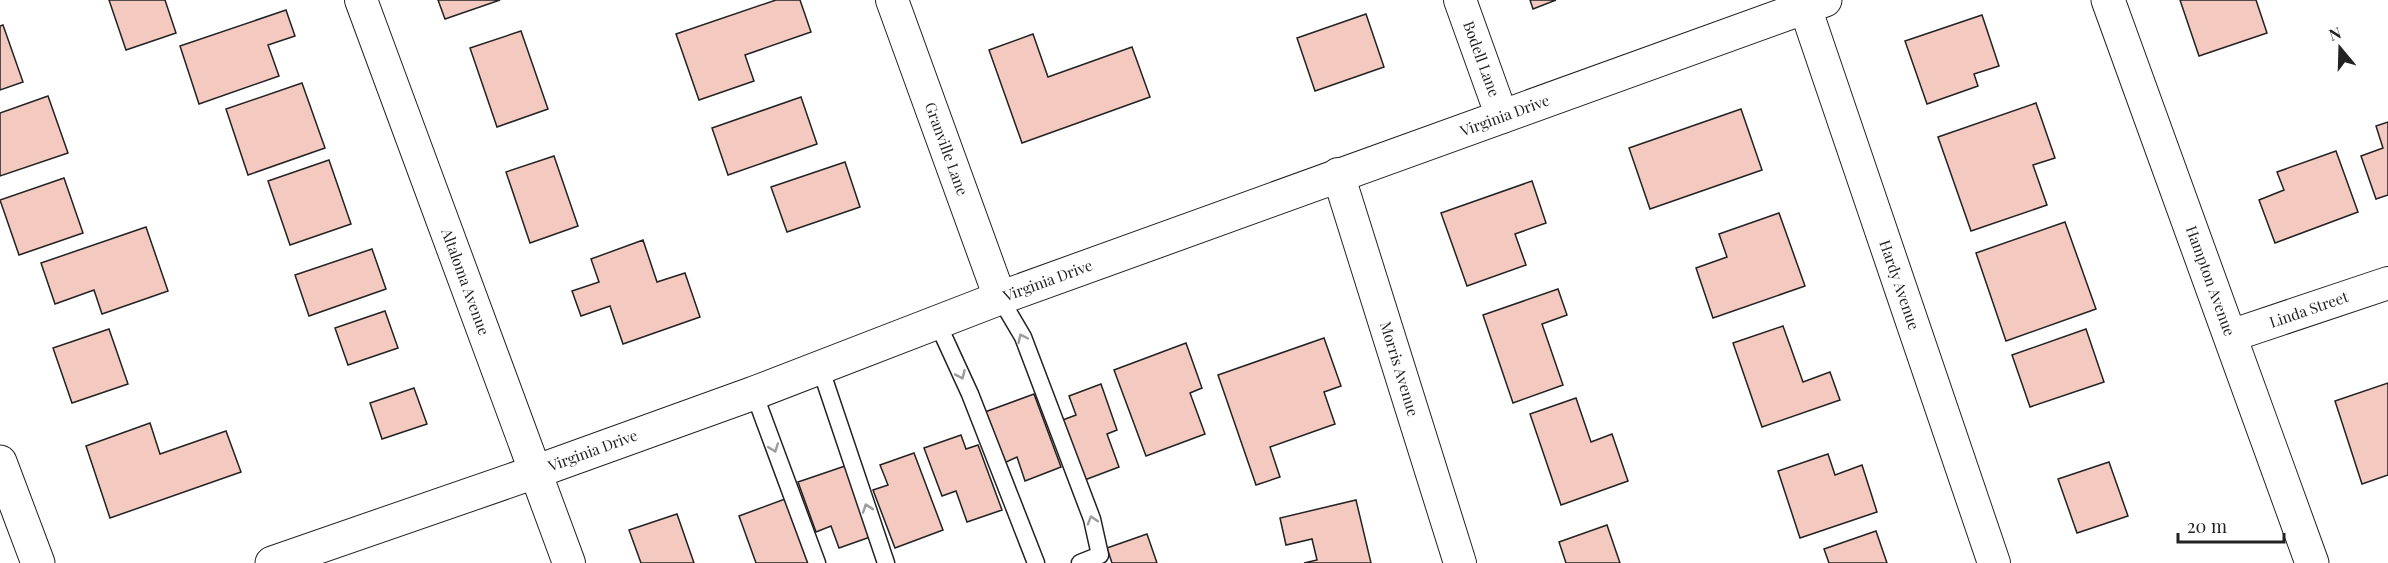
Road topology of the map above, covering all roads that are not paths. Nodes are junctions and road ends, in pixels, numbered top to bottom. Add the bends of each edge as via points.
1 (362, 0) edge
2 (892, 0) edge
3 (1460, 0) edge
4 (2108, 0) edge
5 (1815, 4) edge
6 (1502, 117) junction
7 (1338, 174) junction
8 (2388, 283) edge
9 (1000, 298) junction
10 (937, 322) junction
11 (2230, 336) junction
12 (820, 367) junction
13 (754, 393) junction
14 (0, 462) edge
15 (535, 472) junction
16 (38, 563) edge
17 (272, 563) edge
18 (569, 563) edge
19 (817, 563) edge
20 (886, 563) edge
21 (1036, 563) edge
22 (1080, 563) edge
23 (1460, 563) edge
24 (1994, 563) edge
25 (2312, 563) edge

1 - 15 street, Altaloma Avenue
2 - 9 street, Granville Lane
3 - 6 street, Bodell Lane
4 - 11 street, Hampton Avenue
5 - 6 street, Virginia Drive
5 - 24 street, Hardy Avenue
6 - 7 street, Virginia Drive
7 - 9 street, Virginia Drive
7 - 23 street, Morris Avenue
8 - 11 street, Linda Street
9 - 10 street, Virginia Drive
22 -> 9 lane via 1100,555 1092,519 1023,337
10 - 12 street, Virginia Drive
10 -> 21 lane via 970,394
11 - 25 street, Hampton Avenue
12 - 13 street, Virginia Drive
20 -> 12 lane
13 - 15 street, Virginia Drive
13 -> 19 lane
14 - 16 street
15 - 17 street, Virginia Drive
15 - 18 street, Altaloma Avenue

